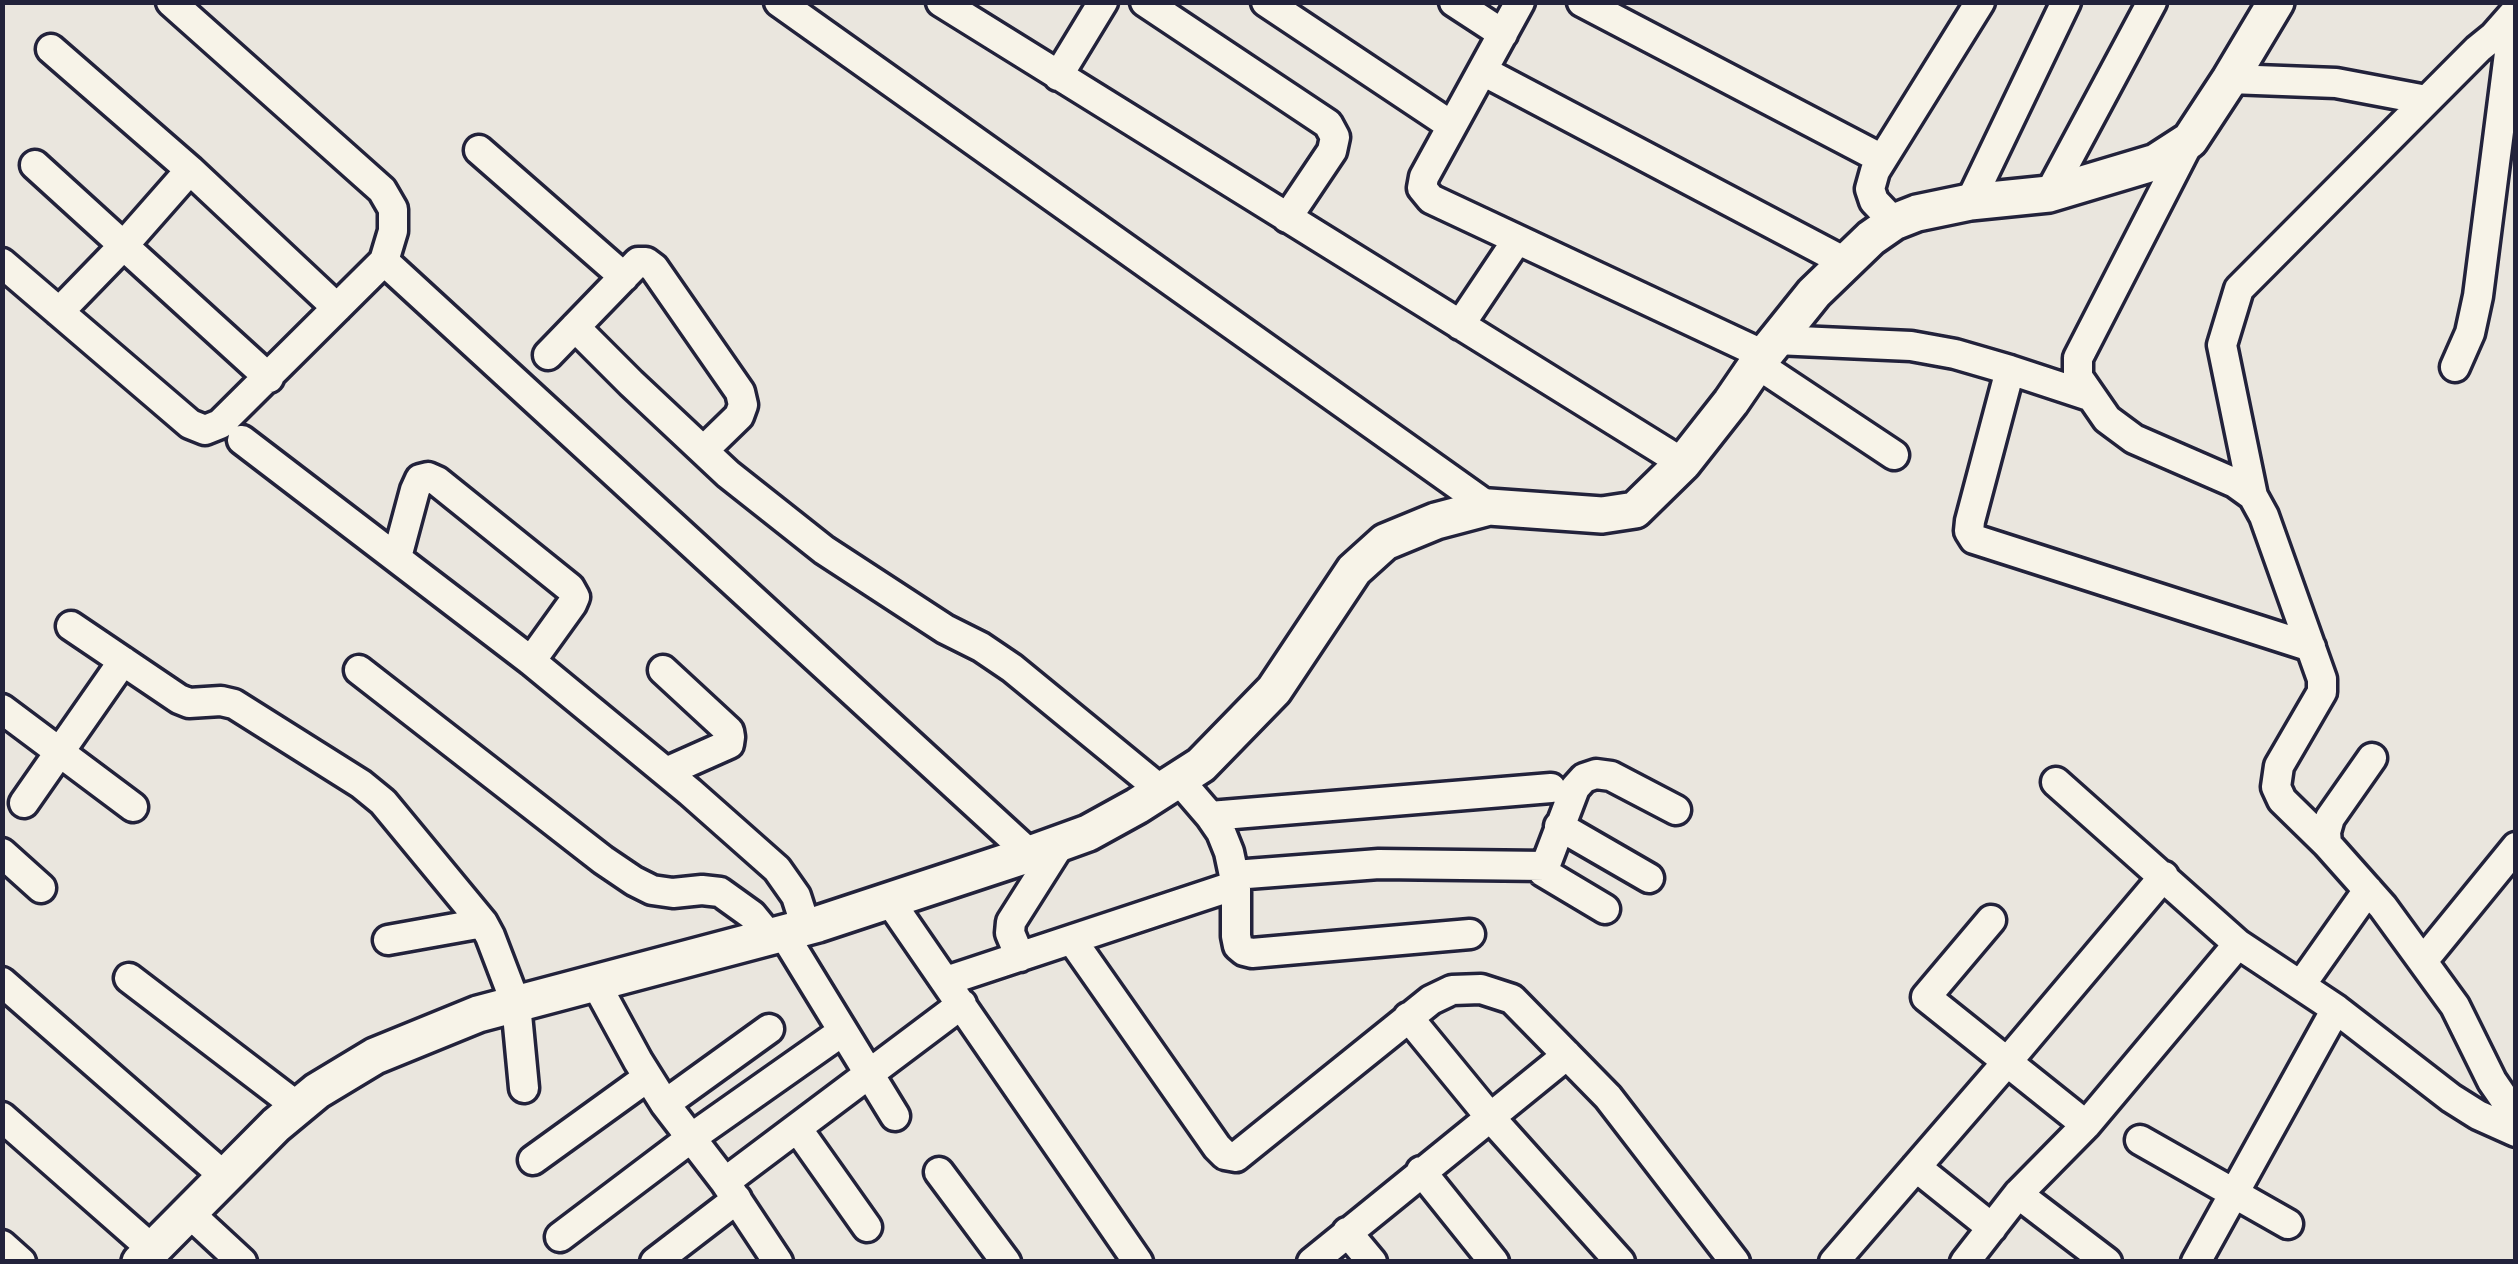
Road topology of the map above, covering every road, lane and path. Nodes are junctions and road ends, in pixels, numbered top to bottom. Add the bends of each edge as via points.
1 (171, 2) edge
2 (779, 2) edge
3 (942, 2) edge
4 (1103, 2) edge
5 (1144, 2) edge
6 (1266, 2) edge
7 (1454, 2) edge
8 (1520, 2) edge
9 (1582, 2) edge
10 (1980, 2) edge
11 (2066, 2) edge
12 (2152, 2) edge
13 (2276, 2) edge
14 (2515, 13) edge
15 (1503, 34) junction
16 (50, 48) dead end
17 (1483, 71) junction
18 (1058, 76) junction
19 (2230, 80) junction
20 (2426, 100) junction
21 (1452, 126) junction
22 (2190, 140) junction
23 (480, 150) dead end
24 (1882, 158) junction
25 (35, 165) dead end
26 (190, 170) junction
27 (2049, 194) junction
28 (1970, 202) junction
29 (1287, 218) junction
30 (1894, 222) junction
31 (1517, 240) junction
32 (124, 245) junction
33 (384, 262) junction
34 (1845, 262) junction
35 (2, 263) edge
36 (624, 277) junction
37 (337, 308) junction
38 (59, 312) junction
39 (1460, 326) junction
40 (575, 327) junction
41 (1766, 353) junction
42 (548, 355) dead end
43 (2455, 367) dead end
44 (2010, 370) junction
45 (269, 378) junction
46 (2089, 396) junction
47 (242, 440) dead end
48 (704, 450) junction
49 (1894, 455) dead end
50 (1683, 463) junction
51 (2252, 496) junction
52 (1489, 506) junction
53 (397, 557) junction
54 (71, 626) dead end
55 (2310, 647) junction
56 (531, 661) junction
57 (123, 662) junction
58 (359, 670) dead end
59 (662, 670) dead end
60 (2, 708) edge
61 (60, 752) junction
62 (2372, 758) dead end
63 (666, 772) junction
64 (2056, 782) dead end
65 (1170, 785) junction
66 (1551, 788) dead end
67 (24, 802) dead end
68 (133, 807) dead end
69 (1676, 810) dead end
70 (1210, 816) junction
71 (1560, 826) junction
72 (2327, 844) junction
73 (2516, 847) edge
74 (1045, 848) junction
75 (2, 853) edge
76 (1545, 866) junction
77 (2164, 876) junction
78 (1649, 878) dead end
79 (1235, 880) junction
80 (42, 888) dead end
81 (2368, 890) junction
82 (890, 900) junction
83 (1606, 909) dead end
84 (1991, 920) dead end
85 (483, 923) junction
86 (786, 932) junction
87 (1470, 934) dead end
88 (388, 940) dead end
89 (1072, 940) junction
90 (2238, 944) junction
91 (1020, 957) junction
92 (2423, 961) junction
93 (129, 978) dead end
94 (596, 982) junction
95 (2302, 985) junction
96 (5, 989) edge
97 (954, 992) junction
98 (516, 1004) junction
99 (2336, 1009) junction
100 (1408, 1016) junction
101 (769, 1029) dead end
102 (843, 1031) junction
103 (1567, 1055) junction
104 (2007, 1062) junction
105 (869, 1074) junction
106 (648, 1077) junction
107 (524, 1088) dead end
108 (666, 1104) junction
109 (298, 1107) junction
110 (896, 1116) dead end
111 (2516, 1116) edge
112 (2, 1117) edge
113 (1490, 1117) junction
114 (2086, 1125) junction
115 (797, 1128) junction
116 (2516, 1132) edge
117 (692, 1138) junction
118 (2140, 1140) dead end
119 (534, 1160) dead end
120 (1916, 1167) junction
121 (1420, 1171) junction
122 (940, 1172) dead end
123 (224, 1176) junction
124 (731, 1190) junction
125 (2018, 1194) junction
126 (2233, 1194) junction
127 (188, 1212) junction
128 (2288, 1224) dead end
129 (867, 1228) dead end
130 (1992, 1228) junction
131 (1347, 1232) junction
132 (560, 1237) dead end
133 (2, 1245) edge
134 (146, 1255) edge
135 (777, 1261) edge
136 (21, 1262) edge
137 (242, 1262) edge
138 (655, 1262) edge
139 (1006, 1262) edge
140 (1138, 1262) edge
141 (1312, 1262) edge
142 (1372, 1262) edge
143 (1494, 1262) edge
144 (1620, 1262) edge
145 (1735, 1262) edge
146 (1834, 1262) edge
147 (1965, 1262) edge
148 (2107, 1262) edge
149 (2196, 1262) edge

1 - 33 street via 382,190 393,209
2 - 52 street
3 - 18 street
4 - 18 street
5 - 29 street via 1328,124 1335,137 1332,151
6 - 21 street
7 - 15 street
8 - 15 street
9 - 24 street
10 - 24 street
11 - 28 street
12 - 27 street
13 - 19 main road
14 - 20 street
14 - 43 street via 2478,296
15 - 17 street
16 - 26 street
17 - 21 street
17 - 34 street
18 - 29 street
19 - 20 street via 2336,84
19 - 22 main road
20 - 51 street via 2239,288 2222,345
21 - 31 street via 1422,188 1431,199
22 - 27 main road via 2156,162
22 - 46 street via 2078,358 2078,378
23 - 36 street
24 - 30 street via 1870,190
25 - 32 street
26 - 32 street
26 - 37 street
27 - 28 main road
28 - 30 main road
29 - 39 street
30 - 34 main road
31 - 39 street
31 - 41 street
32 - 38 street
32 - 45 street
33 - 37 street
33 - 74 street
34 - 41 main road
35 - 38 street
36 - 40 street
36 - 48 street via 638,262 654,268 740,392 739,416
37 - 45 street
38 - 45 street via 190,424 206,430
39 - 50 street
40 - 42 street
40 - 48 street
41 - 44 street via 1911,346
41 - 49 street
41 - 50 main road
44 - 46 street
44 - 55 street via 1970,520 1974,539
46 - 51 street via 2134,440
47 - 53 street
48 - 65 street via 824,550 1012,668
50 - 52 main road via 1645,502 1622,513
51 - 55 street
52 - 65 main road via 1385,542 1354,570 1274,690 1201,765
53 - 56 street
53 - 56 street via 415,490 428,476 570,588 572,604
54 - 57 street
55 - 72 street via 2322,692 2279,766 2276,787
56 - 63 street
57 - 61 street
57 - 85 street via 189,703 234,704 361,784
58 - 86 street via 618,871 652,890 720,892
59 - 63 street via 730,737 729,744
60 - 61 street
61 - 67 street
61 - 68 street
62 - 72 street via 2330,818
63 - 86 street via 777,869 796,896
64 - 77 street
65 - 70 street
65 - 74 main road via 1088,833
66 - 70 street
69 - 71 street via 1596,774 1575,788
70 - 79 street
71 - 76 street
71 - 78 street
72 - 81 street
73 - 92 street
74 - 82 main road
74 - 91 street via 1011,922
75 - 80 street
76 - 79 street via 1379,864
76 - 83 street via 1543,872
77 - 90 street
77 - 104 street
79 - 87 street via 1238,946 1252,953
79 - 89 street
81 - 92 street
81 - 95 street
82 - 86 main road
82 - 97 street
84 - 104 street via 1926,997
85 - 88 street
85 - 98 street
86 - 94 main road
86 - 102 street
89 - 91 street
89 - 100 street via 1225,1155 1244,1152
90 - 95 street
90 - 114 street
91 - 97 street
92 - 111 street via 2456,1006
93 - 109 street
94 - 98 main road
94 - 106 street
95 - 99 street
96 - 123 street
97 - 105 street
97 - 140 street
98 - 107 street
98 - 109 main road via 375,1056
99 - 116 street via 2452,1098
99 - 126 street
100 - 103 street via 1452,990 1481,988 1512,998
100 - 113 street
101 - 108 street
102 - 105 street
102 - 117 street
103 - 113 street
103 - 145 street via 1608,1097
104 - 114 street
104 - 120 street
105 - 110 street
105 - 115 street
106 - 108 street
106 - 119 street
108 - 117 street
109 - 123 main road
112 - 134 street
113 - 121 street
113 - 144 street
114 - 125 street
115 - 124 street
115 - 129 street
117 - 124 street
117 - 132 street
118 - 126 street
120 - 130 street
120 - 146 street
121 - 131 street
121 - 143 street
122 - 139 street
123 - 127 main road
124 - 135 street
124 - 138 street
125 - 130 street
125 - 148 street
126 - 128 street
126 - 149 street
127 - 134 main road
127 - 137 street
130 - 147 street
131 - 141 street
131 - 142 street
133 - 136 street

